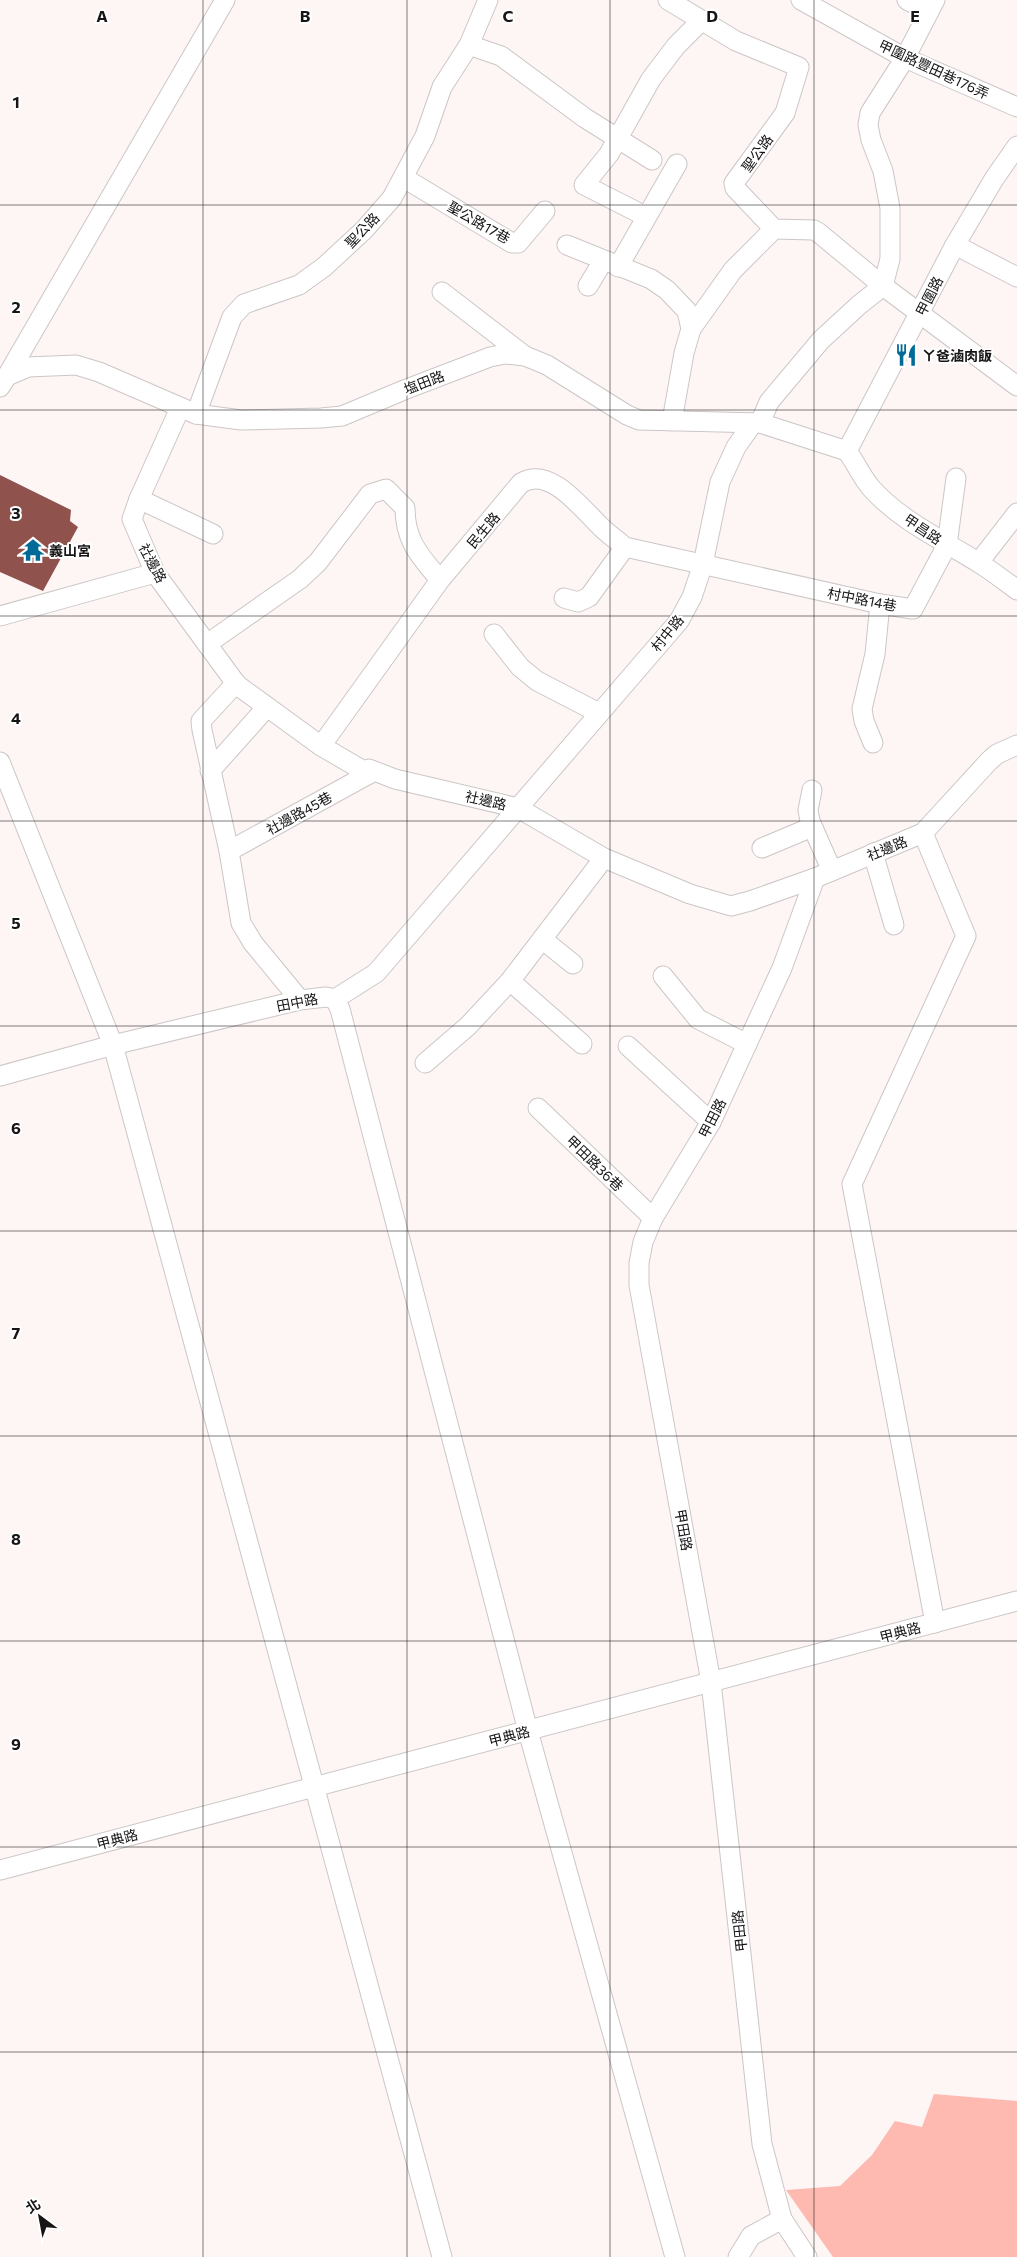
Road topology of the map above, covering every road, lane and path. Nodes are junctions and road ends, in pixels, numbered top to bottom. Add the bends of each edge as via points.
1 (225, 0) edge
2 (488, 0) edge
3 (668, 0) edge
4 (800, 0) edge
5 (907, 0) edge
6 (932, 5) edge
7 (702, 20) junction
8 (469, 45) junction
9 (904, 58) junction
10 (1017, 106) edge
11 (618, 140) junction
12 (1017, 146) edge
13 (652, 160) dead end
14 (677, 164) dead end
15 (404, 178) junction
16 (545, 211) dead end
17 (645, 216) junction
18 (774, 229) junction
19 (567, 245) dead end
20 (955, 245) junction
21 (610, 264) junction
22 (1017, 278) edge
23 (588, 286) dead end
24 (883, 286) junction
25 (442, 292) dead end
26 (920, 314) junction
27 (691, 329) junction
28 (525, 356) junction
29 (3, 381) edge
30 (1017, 386) edge
31 (188, 411) junction
32 (672, 421) junction
33 (757, 423) junction
34 (846, 451) junction
35 (956, 478) dead end
36 (139, 499) junction
37 (1017, 513) edge
38 (213, 534) dead end
39 (947, 545) junction
40 (625, 547) junction
41 (979, 562) junction
42 (702, 565) junction
43 (155, 573) junction
44 (440, 580) junction
45 (1017, 590) edge
46 (564, 598) dead end
47 (880, 604) junction
48 (0, 616) edge
49 (494, 634) dead end
50 (207, 644) junction
51 (236, 683) junction
52 (267, 707) junction
53 (599, 713) junction
54 (873, 743) dead end
55 (1017, 745) edge
56 (321, 746) junction
57 (0, 762) edge
58 (210, 771) junction
59 (369, 774) junction
60 (812, 790) dead end
61 (518, 808) junction
62 (812, 827) junction
63 (923, 833) junction
64 (762, 848) dead end
65 (229, 851) junction
66 (873, 853) junction
67 (604, 858) junction
68 (823, 874) junction
69 (894, 925) dead end
70 (542, 939) junction
71 (573, 964) dead end
72 (663, 976) dead end
73 (510, 981) junction
74 (336, 999) junction
75 (300, 1000) junction
76 (582, 1044) dead end
77 (747, 1044) junction
78 (113, 1045) junction
79 (628, 1046) dead end
80 (425, 1063) dead end
81 (0, 1076) edge
82 (538, 1108) dead end
83 (711, 1122) junction
84 (653, 1218) junction
85 (1017, 1601) edge
86 (935, 1623) junction
87 (712, 1682) junction
88 (528, 1731) junction
89 (313, 1788) junction
90 (0, 1870) edge
91 (782, 2218) junction
92 (442, 2257) edge
93 (675, 2257) edge
94 (738, 2257) edge
95 (807, 2257) edge

1 - 29 street
2 - 8 street, 聖公路
3 - 7 street, 聖公路
4 - 9 street, 甲圍路豐田巷176弄
5 - 6 street
6 - 9 street
7 - 11 street via 676,46 651,79
7 - 18 street, 聖公路 via 736,41 799,66 786,113 734,183 735,188
8 - 11 street via 501,56
8 - 15 street, 聖公路 via 442,86 425,136
9 - 10 street, 甲圍路豐田巷176弄
9 - 24 street via 870,113 868,125 883,171 890,208 890,259
11 - 13 street
11 - 17 street via 584,185
12 - 20 street, 甲圍路
14 - 17 street
15 - 16 street, 聖公路17巷 via 512,243 518,243
15 - 31 street, 聖公路 via 392,198 364,230 324,267 299,285 238,309
17 - 21 street
18 - 24 street via 814,230
18 - 27 street via 733,270
19 - 21 street
20 - 22 street
20 - 26 street, 甲圍路
21 - 23 street
21 - 27 street via 651,279 667,290 687,312
24 - 26 street
24 - 33 street, 村中路 via 821,340 769,402
25 - 28 street
26 - 30 street
26 - 34 street, 甲圍路
27 - 32 street
28 - 31 street, 塩田路 via 505,354 490,357 342,416 241,420
28 - 32 street, 塩田路 via 548,365 627,415 640,420
29 - 31 street, 塩田路 via 28,368 76,365 95,380
31 - 36 street, 社邊路
32 - 33 street, 塩田路
33 - 34 street, 塩田路
33 - 42 street, 村中路 via 736,447 720,482
34 - 39 street, 甲昌路 via 870,488 884,502
35 - 39 street, 村中路14巷
36 - 38 street
36 - 43 street, 社邊路 via 133,513 133,524
37 - 41 street
39 - 41 street, 甲昌路
39 - 47 street, 村中路14巷 via 913,609
40 - 42 street, 民生路
40 - 44 street, 民生路 via 566,492 549,482 528,478
40 - 46 street via 589,597 578,602
41 - 45 street, 甲昌路
42 - 47 street, 村中路14巷
42 - 53 street, 村中路 via 692,597 679,621
43 - 48 street
43 - 50 street, 社邊路
44 - 50 street via 415,550 405,524 405,508 386,489 378,490 370,494 318,562 300,580
44 - 56 street, 民生路
47 - 54 street via 875,654 862,709
49 - 53 street via 520,667 537,681
50 - 51 street, 社邊路
51 - 52 street, 社邊路
51 - 58 street via 201,721
52 - 56 street, 社邊路
52 - 58 street
53 - 61 street, 村中路
55 - 63 street, 社邊路 via 989,761
56 - 59 street, 社邊路
57 - 78 street
58 - 65 street
59 - 61 street, 社邊路 via 369,769 395,779
59 - 65 street, 社邊路45巷
60 - 62 street via 808,810
61 - 67 street, 社邊路
61 - 74 street, 田中路 via 376,973
62 - 64 street
62 - 68 street
63 - 66 street, 社邊路
63 - 86 street via 966,936 852,1184
65 - 75 street via 241,923 253,943
66 - 68 street, 社邊路
66 - 69 street
67 - 68 street, 社邊路 via 690,894 731,906
67 - 70 street
68 - 77 street, 甲田路
70 - 71 street
70 - 73 street
72 - 77 street via 698,1019
73 - 76 street
73 - 80 street via 468,1026
74 - 75 street, 田中路
74 - 88 street
75 - 78 street, 田中路
77 - 83 street, 甲田路
78 - 81 street, 田中路
78 - 89 street
79 - 83 street
82 - 84 street, 甲田路36巷
83 - 84 street, 甲田路
84 - 87 street, 甲田路 via 643,1242 639,1263 640,1285
85 - 86 street, 甲典路
86 - 87 street, 甲典路
87 - 88 street, 甲典路
87 - 91 street, 甲田路 via 762,2144
88 - 89 street, 甲典路
88 - 93 street
89 - 90 street, 甲典路
89 - 92 street
91 - 94 street via 751,2236
91 - 95 street, 甲田路

